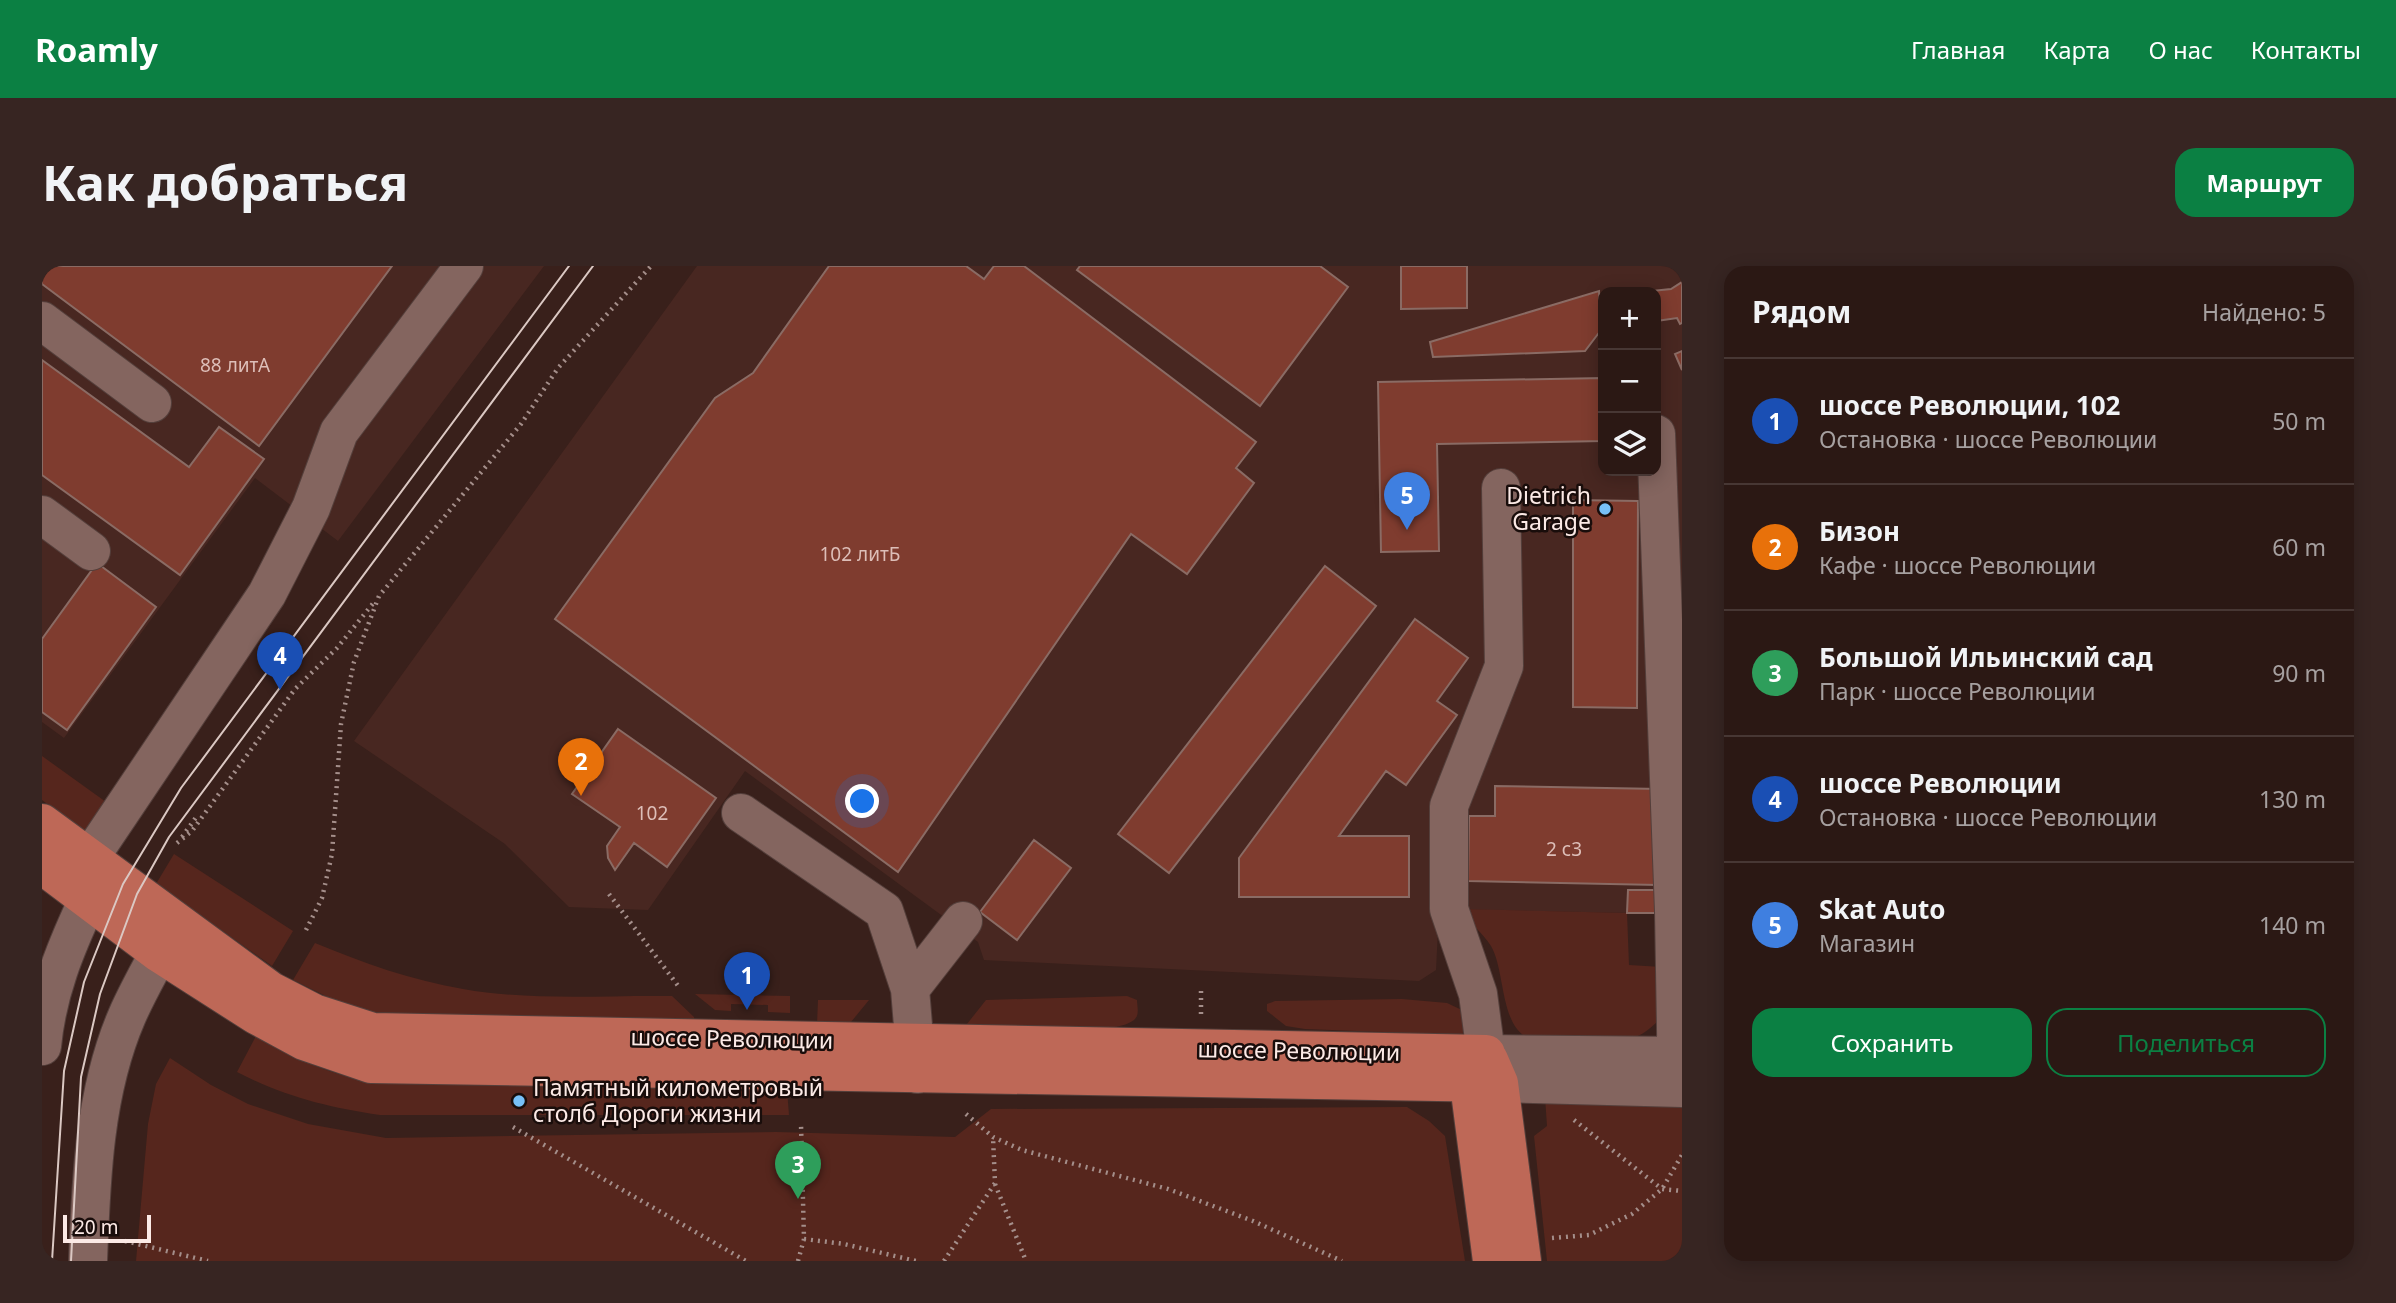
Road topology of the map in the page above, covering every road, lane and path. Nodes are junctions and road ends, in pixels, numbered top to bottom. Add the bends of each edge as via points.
1 (464, 266) edge
2 (651, 266) edge
3 (42, 321) edge
4 (152, 402) dead end
5 (1659, 476) edge
6 (1501, 488) dead end
7 (42, 515) edge
8 (91, 551) dead end
9 (379, 596) junction
10 (1675, 750) edge
11 (741, 813) dead end
12 (197, 816) dead end
13 (42, 823) edge
14 (89, 859) junction
15 (42, 865) edge
16 (609, 894) dead end
17 (139, 896) junction
18 (88, 900) junction
19 (963, 921) dead end
20 (306, 930) dead end
21 (1678, 940) edge
22 (159, 953) junction
23 (679, 987) dead end
24 (910, 989) junction
25 (42, 1046) edge
26 (916, 1058) junction
27 (1680, 1072) edge
28 (1485, 1074) junction
29 (966, 1114) dead end
30 (1572, 1119) dead end
31 (801, 1124) dead end
32 (513, 1127) dead end
33 (993, 1137) junction
34 (1682, 1155) edge
35 (995, 1183) junction
36 (1662, 1189) junction
37 (1682, 1191) edge
38 (804, 1239) junction
39 (125, 1241) dead end
40 (1536, 1250) edge
41 (88, 1261) edge
42 (208, 1261) edge
43 (746, 1261) edge
44 (798, 1261) edge
45 (916, 1261) edge
46 (944, 1261) edge
47 (1026, 1261) edge
48 (1340, 1261) edge
49 (1492, 1261) edge

1 - 14 street via 339,432 311,508 267,594
2 - 9 path via 558,368 521,425
3 - 4 street
5 - 10 street
6 - 28 street via 1504,666 1449,806 1449,909 1478,994
7 - 8 street
9 - 12 path via 337,648 295,689 192,831 177,843
9 - 20 path via 354,663 343,712 332,854 322,898
10 - 21 street
11 - 24 street via 884,911
13 - 14 main road, шоссе Революции
14 - 17 main road, шоссе Революции
15 - 18 main road, шоссе Революции
16 - 23 path
17 - 18 main road
17 - 22 main road
17 - 26 main road, шоссе Революции via 271,990 314,1013 373,1032
18 - 22 main road, шоссе Революции
18 - 25 street via 56,972
19 - 24 street
21 - 27 street
22 - 26 main road, шоссе Революции via 304,1041 371,1064
22 - 41 street via 127,1016 105,1086 90,1198
24 - 26 street
26 - 28 main road, шоссе Революции
27 - 28 street
28 - 40 main road
28 - 49 main road
29 - 33 path
30 - 36 path
31 - 38 path
32 - 43 path
33 - 35 path
33 - 48 path via 1022,1150 1168,1189
34 - 36 path
35 - 46 path
35 - 47 path
36 - 37 path
36 - 40 path via 1632,1214 1589,1236
38 - 44 path
38 - 45 path
39 - 42 path

